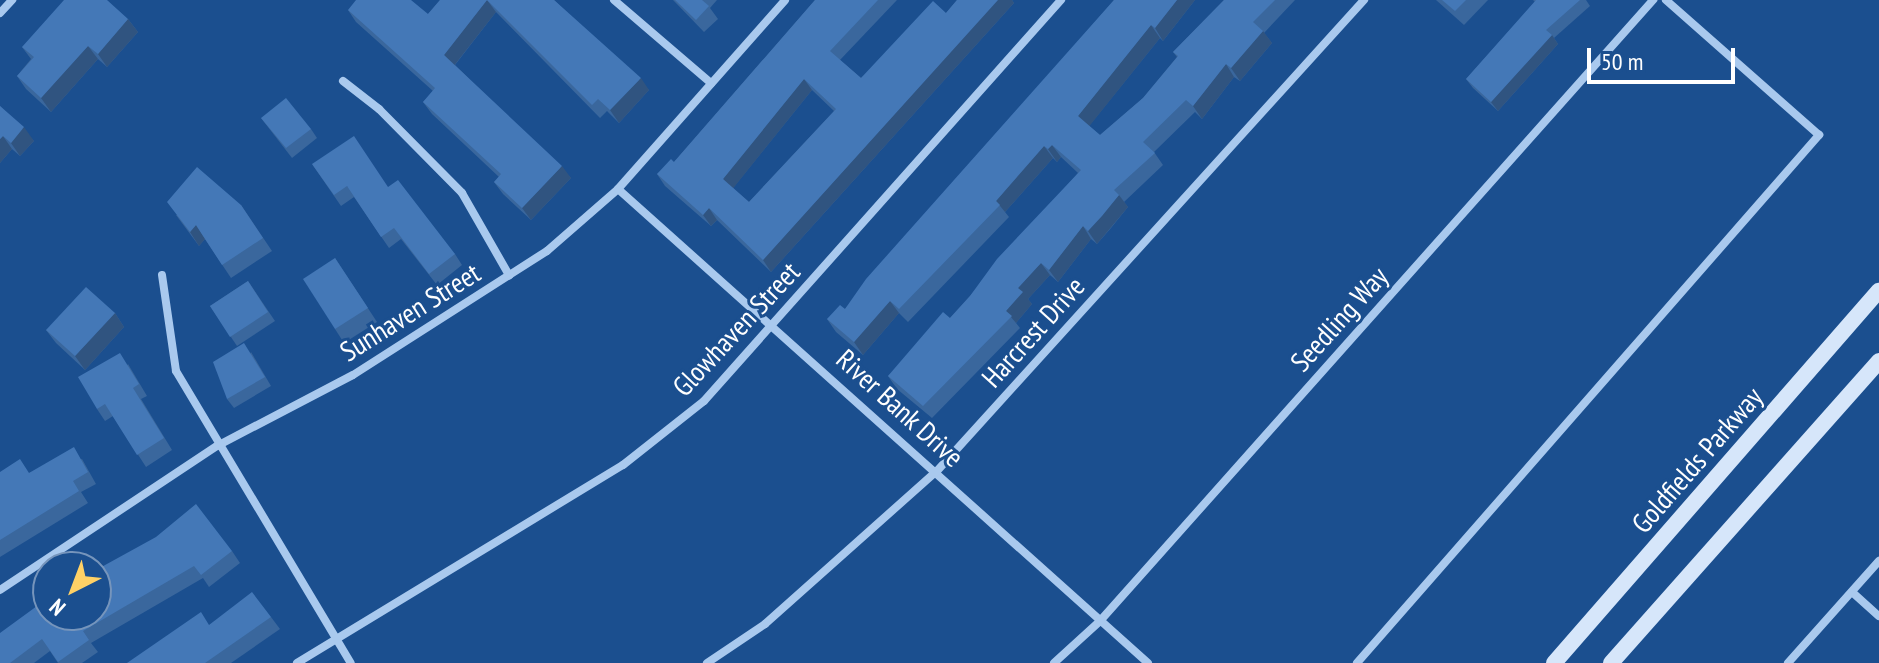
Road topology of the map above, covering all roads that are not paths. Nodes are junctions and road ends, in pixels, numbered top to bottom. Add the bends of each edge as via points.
1 (12, 0) edge
2 (614, 0) edge
3 (785, 0) edge
4 (1061, 0) edge
5 (1364, 0) edge
6 (1653, 0) edge
7 (1666, 0) edge
8 (0, 13) edge
9 (343, 81) dead end
10 (711, 83) junction
11 (618, 189) junction
12 (162, 275) dead end
13 (509, 275) junction
14 (1879, 291) edge
15 (774, 324) junction
16 (1879, 361) edge
17 (217, 446) junction
18 (937, 471) junction
19 (1879, 561) edge
20 (0, 590) edge
21 (1852, 592) junction
22 (1879, 616) edge
23 (1100, 621) junction
24 (336, 639) junction
25 (297, 663) edge
26 (351, 663) edge
27 (707, 663) edge
28 (1054, 663) edge
29 (1148, 663) edge
30 (1357, 663) edge
31 (1554, 663) edge
32 (1611, 663) edge
33 (1788, 663) edge

1 - 8 street
2 - 10 street
3 - 10 street, Sunhaven Street
4 - 15 street, Glowhaven Street
5 - 18 street, Harcrest Drive
6 - 23 street, Seedling Way
7 - 30 street via 1819,135
9 - 13 street via 379,109 462,193
10 - 11 street, Sunhaven Street
11 - 13 street, Sunhaven Street via 547,251
11 - 15 street, River Bank Drive
12 - 17 street via 176,371
13 - 17 street, Sunhaven Street via 353,375
14 - 31 main road, Goldfields Parkway
15 - 18 street, River Bank Drive
15 - 24 street, Glowhaven Street via 704,401 623,465
16 - 32 main road
17 - 20 street, Sunhaven Street
17 - 24 street
18 - 23 street, River Bank Drive
18 - 27 street, Harcrest Drive via 765,624
19 - 21 street
21 - 22 street
21 - 33 street
23 - 28 street, Seedling Way
23 - 29 street, River Bank Drive
24 - 25 street, Glowhaven Street
24 - 26 street

